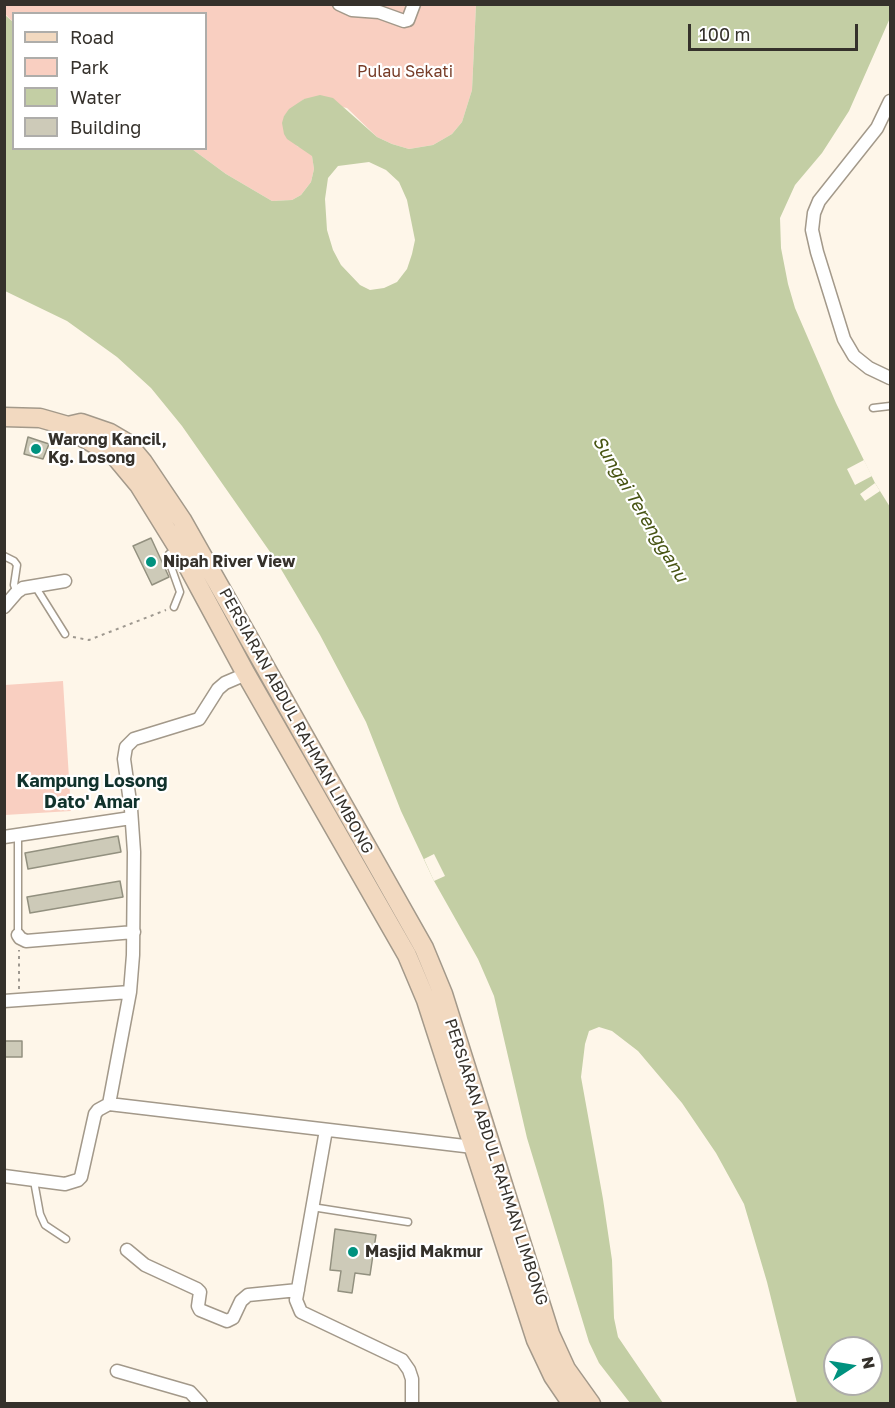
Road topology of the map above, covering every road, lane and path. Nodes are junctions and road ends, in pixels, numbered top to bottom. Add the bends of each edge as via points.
1 (339, 4) edge
2 (414, 4) edge
3 (891, 101) edge
4 (891, 378) edge
5 (891, 406) edge
6 (873, 408) dead end
7 (4, 417) edge
8 (68, 426) junction
9 (178, 548) junction
10 (4, 556) edge
11 (65, 581) dead end
12 (35, 586) junction
13 (17, 592) junction
14 (4, 607) edge
15 (174, 607) joint
16 (65, 634) joint
17 (246, 674) junction
18 (131, 818) junction
19 (18, 835) junction
20 (4, 837) edge
21 (134, 932) junction
22 (19, 936) junction
23 (130, 992) junction
24 (19, 1000) junction
25 (4, 1001) edge
26 (109, 1104) junction
27 (326, 1130) junction
28 (481, 1144) junction
29 (4, 1176) edge
30 (34, 1180) junction
31 (312, 1207) junction
32 (408, 1222) dead end
33 (66, 1239) dead end
34 (127, 1250) dead end
35 (298, 1290) junction
36 (117, 1371) dead end
37 (201, 1404) edge
38 (412, 1404) edge
39 (572, 1404) edge
40 (591, 1404) edge

1 - 2 street via 404,21
3 - 4 street via 877,128 819,201 813,230 844,339 854,356
5 - 6 lane
7 - 8 street via 40,418
8 - 9 street, PERSIARAN ABDUL RAHMAN LIMBONG via 114,455 139,485
8 - 28 street, PERSIARAN ABDUL RAHMAN LIMBONG via 81,423 127,443 182,520 424,948 443,994
9 - 15 lane via 169,554 180,592
9 - 17 street, PERSIARAN ABDUL RAHMAN LIMBONG
10 - 13 lane via 17,565
11 - 12 street
12 - 13 street
12 - 16 lane
13 - 14 street
15 - 16 path via 89,640
17 - 18 street via 218,689 199,719 134,739 126,747
17 - 28 street, PERSIARAN ABDUL RAHMAN LIMBONG via 407,955
18 - 19 street
18 - 21 street
19 - 20 street
19 - 22 lane
21 - 22 street via 26,941
21 - 23 street
22 - 24 path
23 - 24 street
23 - 26 street
24 - 25 street
26 - 27 street
26 - 30 street via 95,1114 81,1177 64,1184
27 - 28 street
27 - 31 street
28 - 39 street, PERSIARAN ABDUL RAHMAN LIMBONG via 536,1340
28 - 40 street, PERSIARAN ABDUL RAHMAN LIMBONG via 550,1334 567,1369
29 - 30 street
30 - 33 lane via 45,1225
31 - 32 lane
31 - 35 street
34 - 35 street via 145,1265 197,1289 200,1310 227,1321 248,1295
35 - 38 street via 296,1300 301,1312 402,1360 412,1379
36 - 37 street via 190,1392

